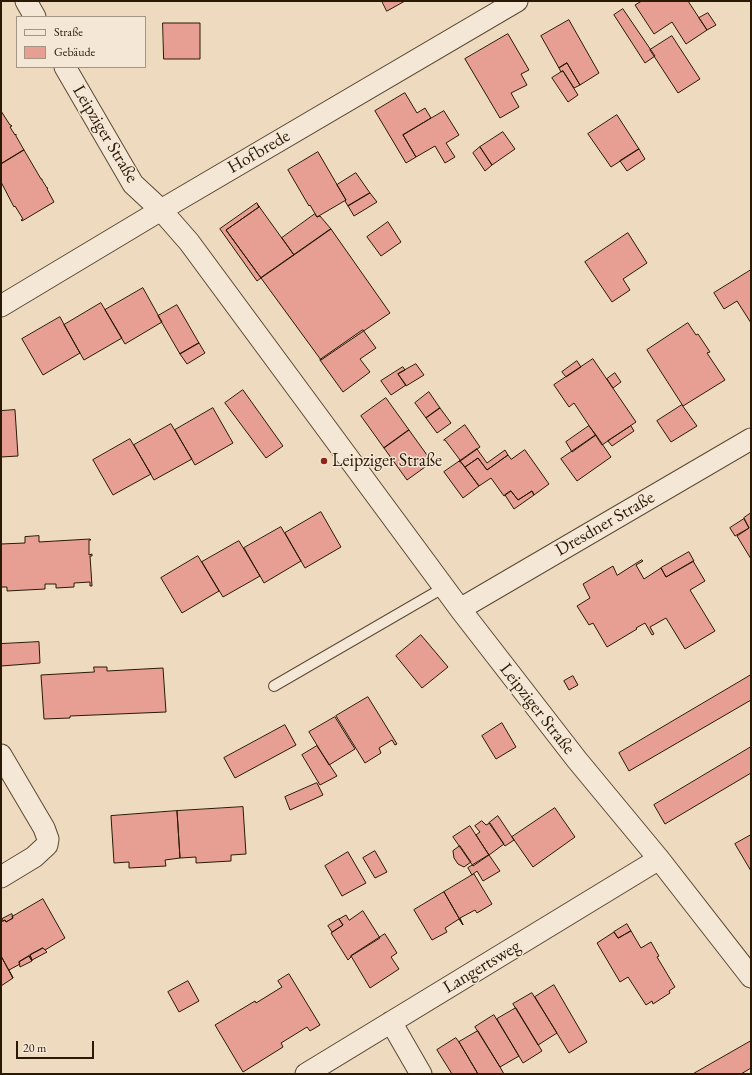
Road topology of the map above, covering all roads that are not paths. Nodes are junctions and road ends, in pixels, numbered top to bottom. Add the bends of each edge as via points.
1 (26, 1) edge
2 (517, 1) edge
3 (34, 16) edge
4 (66, 68) edge
5 (161, 210) junction
6 (1, 306) edge
7 (751, 439) edge
8 (444, 588) junction
9 (460, 609) junction
10 (274, 686) dead end
11 (1, 755) edge
12 (659, 859) junction
13 (1, 877) edge
14 (751, 976) edge
15 (391, 1022) junction
16 (306, 1074) edge
17 (421, 1074) edge

1 - 3 street
2 - 5 street, Hofbrede
4 - 5 street, Leipziger Straße via 134,184
5 - 6 street, Hofbrede
5 - 8 street, Leipziger Straße via 189,242
7 - 9 street, Dresdner Straße
8 - 9 street, Leipziger Straße
8 - 10 lane
9 - 12 street, Leipziger Straße via 577,760
11 - 13 street via 48,839 47,845 34,857
12 - 14 street, Leipziger Straße
12 - 15 street, Langertsweg
15 - 16 street, Langertsweg
15 - 17 street

